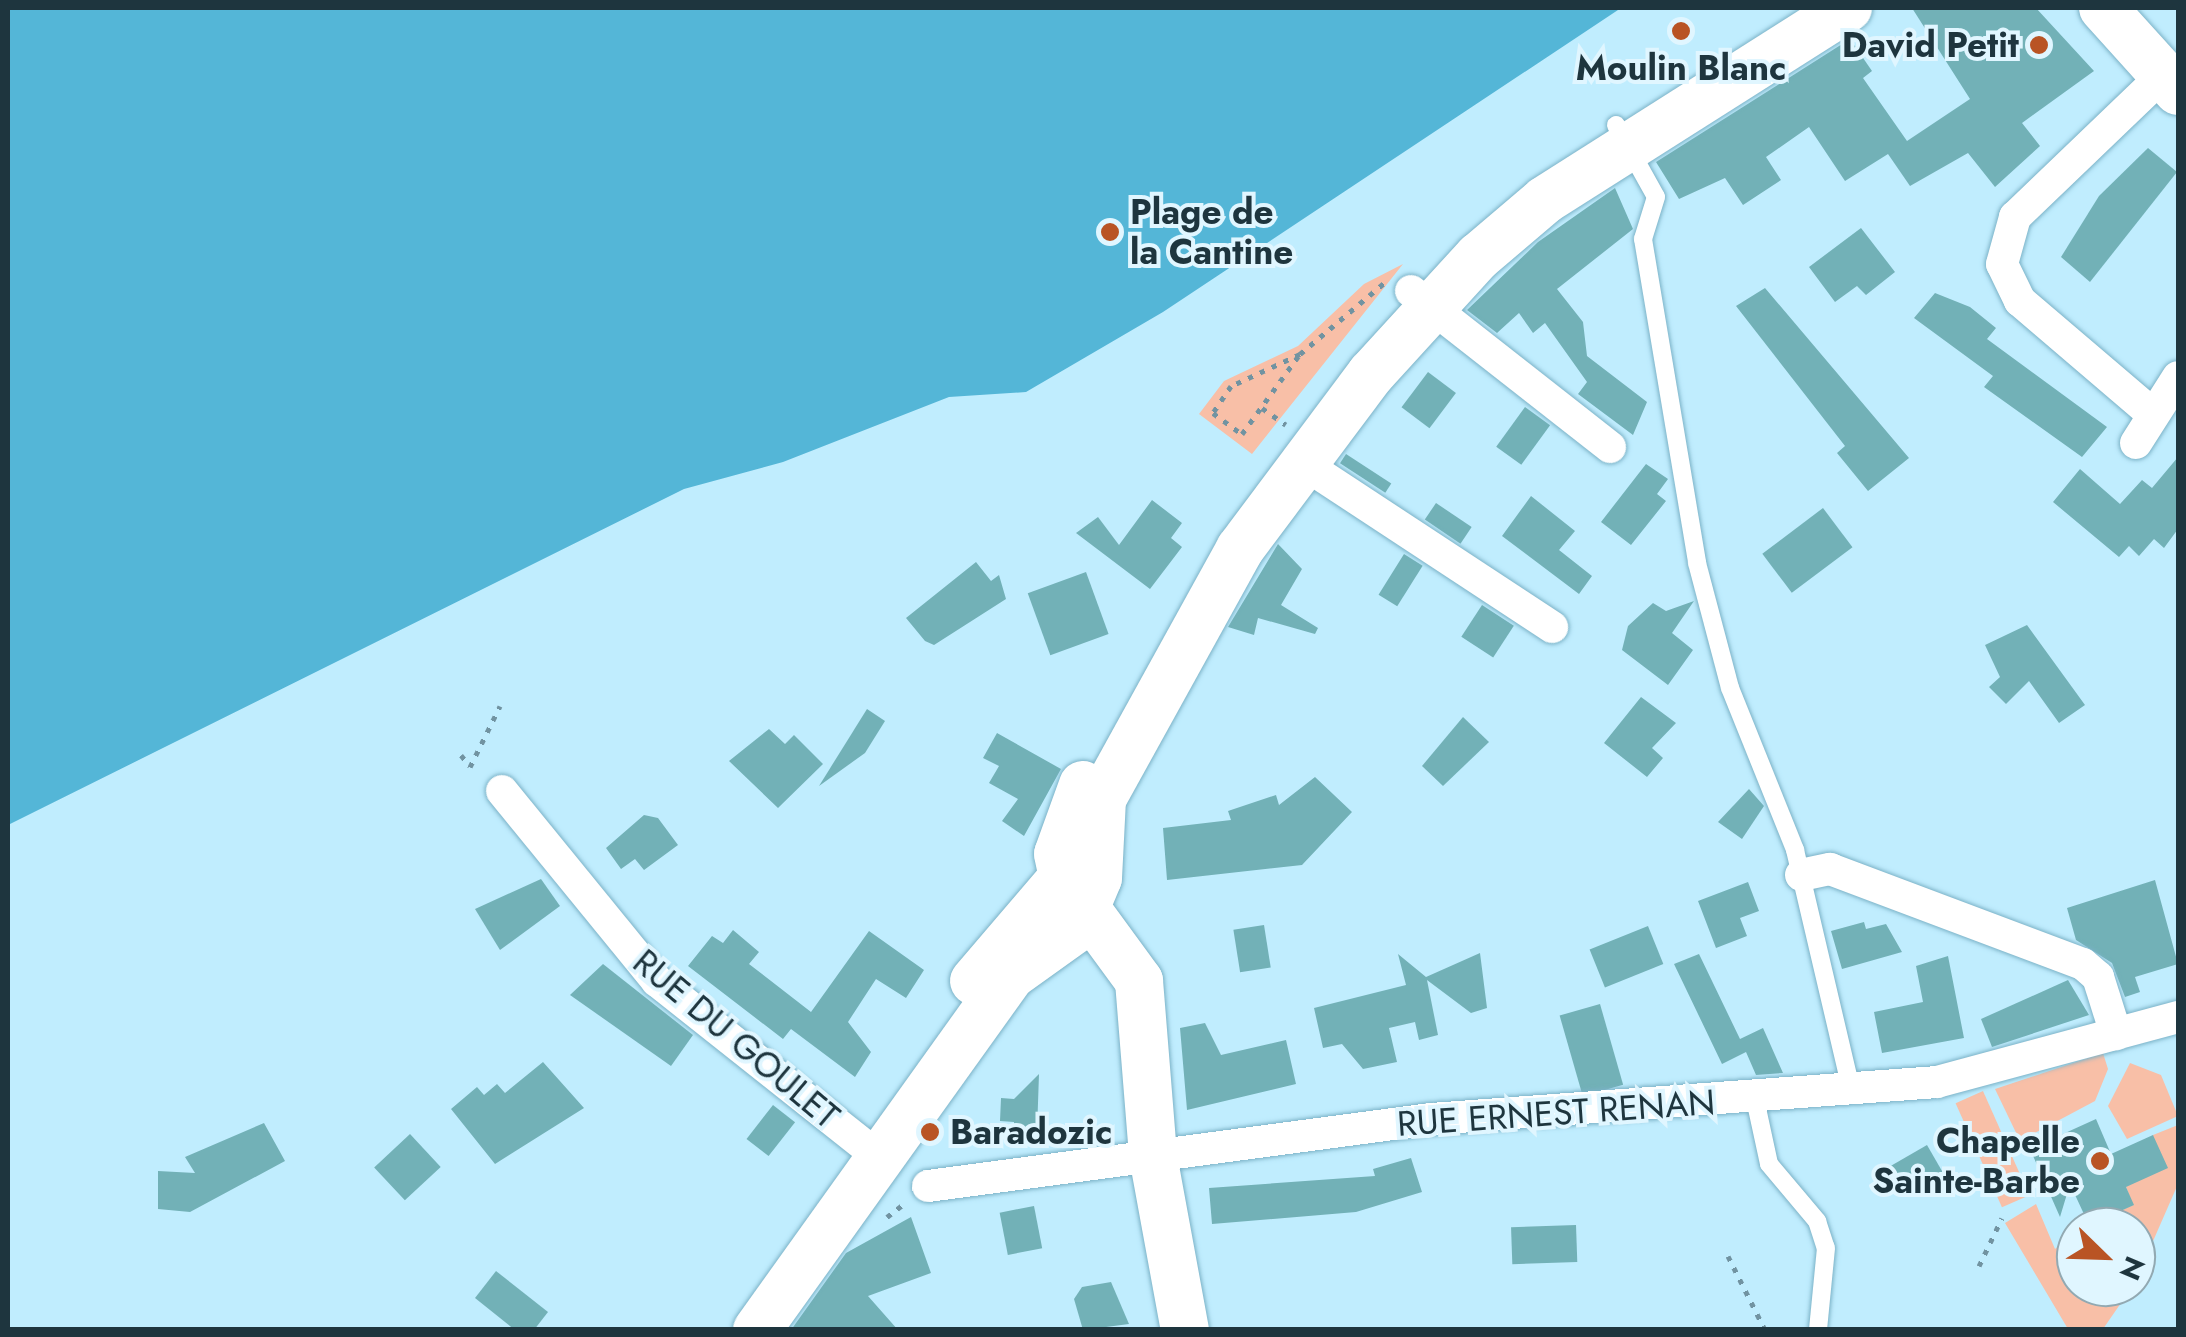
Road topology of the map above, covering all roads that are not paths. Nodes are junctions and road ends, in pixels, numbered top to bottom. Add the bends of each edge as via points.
1 (1801, 8) edge
2 (1848, 8) edge
3 (2104, 8) edge
4 (2170, 83) edge
5 (1623, 136) junction
6 (1414, 293) junction
7 (2178, 377) edge
8 (2149, 411) junction
9 (2136, 443) dead end
10 (1295, 444) junction
11 (1610, 447) dead end
12 (1552, 628) dead end
13 (502, 791) dead end
14 (1801, 875) junction
15 (1075, 890) junction
16 (2178, 1017) edge
17 (2116, 1034) junction
18 (1852, 1092) junction
19 (1755, 1099) junction
20 (870, 1150) junction
21 (1153, 1156) junction
22 (928, 1186) dead end
23 (730, 1330) edge
24 (758, 1330) edge
25 (1185, 1330) edge
26 (1818, 1330) edge

1 - 5 street
2 - 5 street
3 - 4 street
4 - 8 street via 2015,217 2002,264 2020,301
5 - 6 street
5 - 14 lane via 1656,197 1643,239 1696,563 1730,688
6 - 10 street
6 - 11 street
6 - 15 street via 1223,538 1065,817
7 - 8 street
8 - 9 street
10 - 12 street
10 - 15 street via 1102,800 1098,878
13 - 20 street, RUE DU GOULET via 657,981
14 - 17 street via 1830,870 2083,964 2098,977
14 - 18 lane
15 - 20 street via 1077,928 1010,976
15 - 21 street via 1139,982
16 - 17 street, RUE ERNEST RENAN
17 - 18 street, RUE ERNEST RENAN via 1937,1082
18 - 19 street, RUE ERNEST RENAN
19 - 21 street, RUE ERNEST RENAN via 1511,1110
19 - 26 lane via 1769,1164 1817,1221 1826,1248
20 - 23 street
20 - 24 street
21 - 22 street, RUE ERNEST RENAN
21 - 25 street

